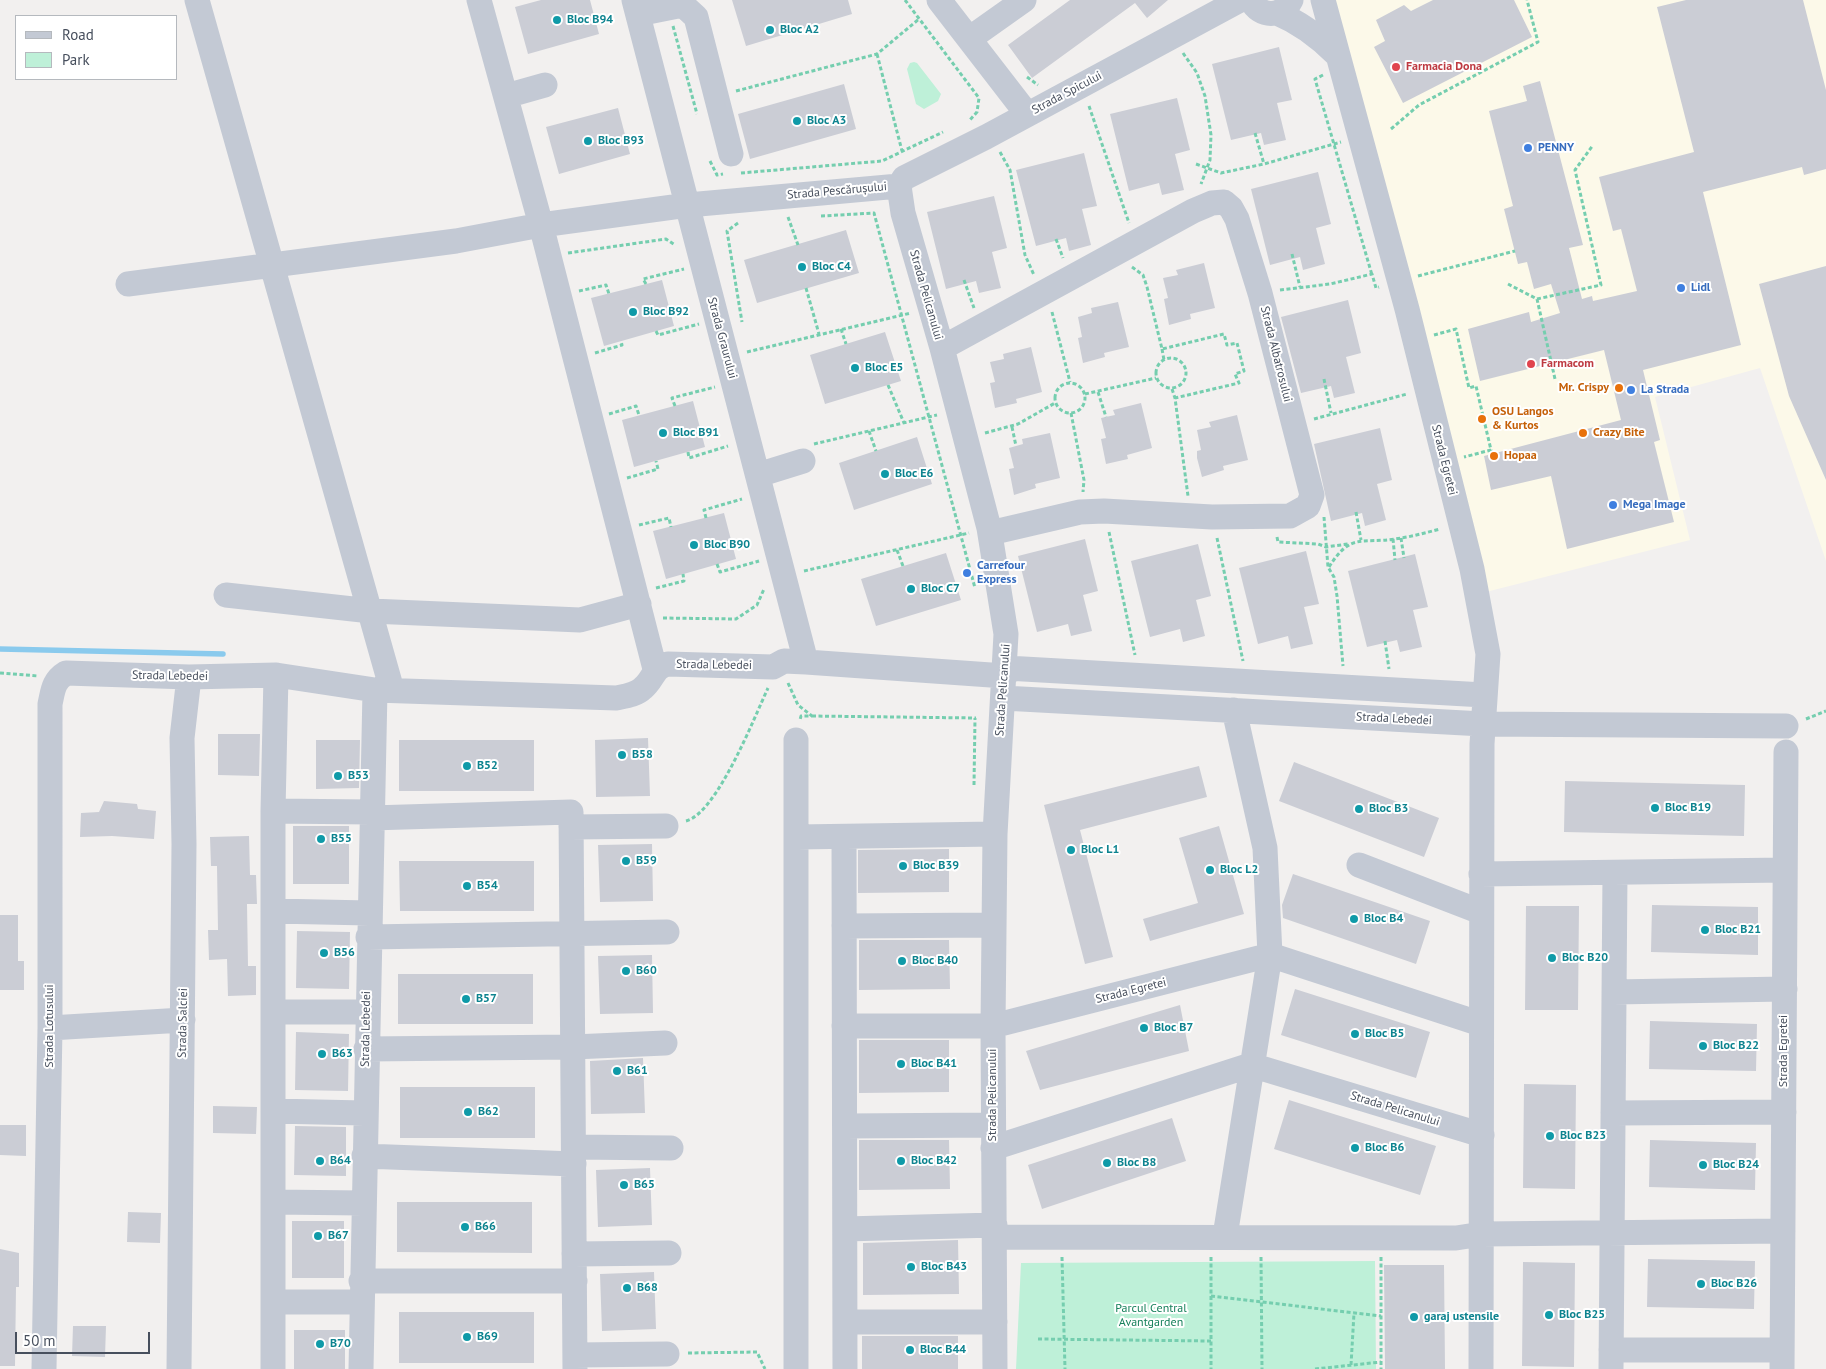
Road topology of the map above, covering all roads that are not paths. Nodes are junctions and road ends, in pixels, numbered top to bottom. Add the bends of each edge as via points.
1 (197, 0) edge
2 (479, 0) edge
3 (939, 0) edge
4 (1024, 0) edge
5 (1304, 0) edge
6 (1259, 5) edge
7 (636, 7) edge
8 (1324, 9) edge
9 (969, 39) junction
10 (1332, 65) junction
11 (545, 85) dead end
12 (506, 96) junction
13 (1027, 114) junction
14 (726, 165) road end
15 (898, 186) junction
16 (688, 205) junction
17 (541, 225) junction
18 (273, 265) junction
19 (128, 284) dead end
20 (942, 348) junction
21 (805, 453) road end
22 (760, 485) junction
23 (989, 530) junction
24 (226, 595) dead end
25 (639, 605) junction
26 (371, 611) junction
27 (806, 662) junction
28 (655, 669) junction
29 (276, 675) junction
30 (189, 677) junction
31 (54, 683) joint
32 (383, 690) junction
33 (1004, 690) junction
34 (1484, 695) junction
35 (1234, 710) junction
36 (1483, 724) junction
37 (1786, 726) dead end
38 (796, 740) road end
39 (1786, 752) dead end
40 (273, 811) junction
41 (371, 815) junction
42 (666, 826) road end
43 (572, 827) junction
44 (995, 834) junction
45 (797, 837) junction
46 (844, 837) junction
47 (1359, 865) dead end
48 (1785, 870) junction
49 (1615, 873) junction
50 (1481, 874) junction
51 (273, 911) junction
52 (1481, 912) junction
53 (368, 925) junction
54 (994, 925) junction
55 (844, 926) junction
56 (667, 932) dead end
57 (572, 934) junction
58 (1270, 955) junction
59 (1785, 989) junction
60 (1614, 992) junction
61 (273, 1012) junction
62 (366, 1012) junction
63 (184, 1020) junction
64 (1481, 1024) junction
65 (844, 1026) junction
66 (993, 1026) junction
67 (50, 1028) junction
68 (666, 1043) dead end
69 (573, 1046) junction
70 (366, 1049) junction
71 (1251, 1065) junction
72 (273, 1111) junction
73 (1613, 1112) junction
74 (1784, 1112) junction
75 (364, 1113) junction
76 (845, 1126) junction
77 (1482, 1135) junction
78 (993, 1136) junction
79 (671, 1148) dead end
80 (364, 1156) junction
81 (574, 1156) junction
82 (273, 1202) junction
83 (363, 1204) junction
84 (845, 1229) junction
85 (995, 1231) junction
86 (1783, 1231) junction
87 (1612, 1232) junction
88 (1482, 1234) junction
89 (1225, 1236) junction
90 (669, 1253) dead end
91 (574, 1254) junction
92 (575, 1281) junction
93 (361, 1292) junction
94 (273, 1302) junction
95 (845, 1322) junction
96 (995, 1322) junction
97 (667, 1354) road end
98 (1782, 1359) edge
99 (1611, 1360) edge
100 (575, 1362) edge
101 (625, 1362) edge
102 (44, 1369) edge
103 (179, 1369) edge
104 (273, 1369) edge
105 (361, 1369) edge
106 (796, 1369) edge
107 (845, 1369) edge
108 (995, 1369) edge
109 (1481, 1369) edge

1 - 18 street
2 - 12 street
3 - 9 street, Strada Spicului
4 - 9 street
5 - 8 street, Strada Egretei
6 - 10 street, Strada Egretei via 1297,22 1314,34
6 - 13 street, Strada Spicului via 1171,38
7 - 14 street, Strada Graurului via 683,5 696,17 716,96
7 - 16 street, Strada Graurului
8 - 10 street, Strada Egretei
9 - 13 street, Strada Spicului
10 - 34 street, Strada Egretei via 1361,136 1461,525 1484,624 1488,654
11 - 12 street
12 - 17 street
13 - 15 street, Strada Pescărușului via 904,178
15 - 16 street, Strada Pescărușului
15 - 20 street, Strada Pelicanului
16 - 17 street, Strada Pescărușului
16 - 22 street, Strada Graurului
17 - 18 street, Strada Pescărușului via 456,241
17 - 25 street
18 - 19 street, Strada Pescărușului
18 - 26 street
20 - 23 street, Strada Pelicanului
20 - 23 street, Strada Albatrosului via 1193,211 1224,202 1237,219 1260,293 1312,495 1308,506 1296,515 1092,512
21 - 22 street
22 - 27 street, Strada Graurului via 790,572
23 - 33 street, Strada Pelicanului via 1004,609
24 - 26 street
25 - 26 street via 580,620
25 - 28 street
26 - 32 street
27 - 28 street, Strada Lebedei via 784,662 774,671 668,664
27 - 33 street, Strada Lebedei
28 - 32 street, Strada Lebedei via 642,689 630,696 616,698
29 - 30 street, Strada Lebedei
29 - 32 street, Strada Lebedei
29 - 40 street
30 - 31 street, Strada Lebedei via 66,673
30 - 63 street, Strada Salciei via 182,738
31 - 67 street, Strada Lotusului via 50,704
32 - 41 street, Strada Lebedei
33 - 34 street, Strada Lebedei via 1139,675
33 - 35 street, Strada Lebedei
33 - 44 street, Strada Pelicanului
34 - 36 street, Strada Egretei
35 - 36 street, Strada Lebedei
35 - 58 street via 1265,848
36 - 37 street, Strada Lebedei
36 - 50 street, Strada Egretei
38 - 45 street
39 - 48 street, Strada Egretei
40 - 41 street
40 - 51 street
41 - 43 street via 571,812
41 - 53 street, Strada Lebedei
42 - 43 street
43 - 57 street
44 - 46 street
44 - 54 street, Strada Pelicanului
45 - 46 street
45 - 106 street
46 - 55 street
47 - 52 street
48 - 49 street
48 - 59 street, Strada Egretei
49 - 50 street
49 - 60 street
50 - 52 street, Strada Egretei
51 - 53 street
51 - 61 street
52 - 64 street, Strada Egretei
53 - 57 street
53 - 62 street, Strada Lebedei
54 - 55 street
54 - 66 street, Strada Pelicanului
55 - 65 street
56 - 57 street
57 - 69 street
58 - 64 street
58 - 66 street, Strada Egretei
58 - 71 street
59 - 60 street
59 - 74 street, Strada Egretei
60 - 73 street
61 - 62 street
61 - 72 street
62 - 70 street, Strada Lebedei
63 - 67 street
63 - 103 street, Strada Salciei
64 - 77 street, Strada Egretei
65 - 66 street, Strada Egretei
65 - 76 street
66 - 78 street, Strada Pelicanului
67 - 102 street, Strada Lotusului
68 - 69 street
69 - 70 street
69 - 81 street
70 - 75 street, Strada Lebedei
71 - 77 street, Strada Pelicanului
71 - 78 street, Strada Pelicanului
71 - 89 street
72 - 75 street
72 - 82 street
73 - 74 street
73 - 87 street
74 - 86 street, Strada Egretei
75 - 80 street, Strada Lebedei
76 - 78 street
76 - 84 street
77 - 88 street, Strada Egretei
78 - 85 street, Strada Pelicanului
79 - 81 street
80 - 81 street
80 - 83 street, Strada Lebedei
81 - 91 street
82 - 83 street
82 - 94 street
83 - 93 street, Strada Lebedei
84 - 85 street
84 - 95 street
85 - 89 street via 1061,1237
85 - 96 street, Strada Pelicanului
86 - 87 street
86 - 98 street, Strada Egretei
87 - 88 street
87 - 99 street
88 - 89 street via 1456,1238
88 - 109 street, Strada Egretei
90 - 91 street
91 - 92 street
92 - 93 street
92 - 100 street
93 - 94 street
93 - 105 street, Strada Lebedei
94 - 104 street
95 - 96 street
95 - 107 street
96 - 108 street, Strada Pelicanului
97 - 101 street
98 - 99 street
100 - 101 street

